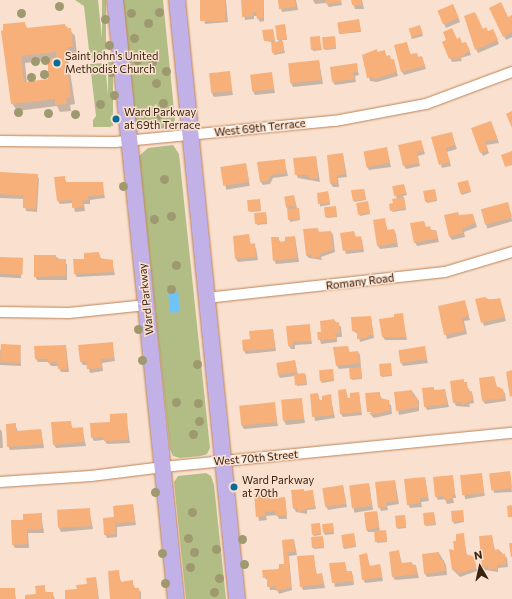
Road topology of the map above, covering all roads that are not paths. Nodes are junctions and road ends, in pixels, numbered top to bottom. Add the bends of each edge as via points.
1 (115, 0) edge
2 (177, 0) edge
3 (512, 72) edge
4 (190, 135) junction
5 (0, 141) edge
6 (129, 141) junction
7 (512, 252) edge
8 (206, 298) junction
9 (147, 305) junction
10 (0, 312) edge
11 (512, 433) edge
12 (223, 461) junction
13 (163, 467) junction
14 (0, 482) edge
15 (176, 599) edge
16 (237, 599) edge

1 - 6 main road, Ward Parkway
2 - 4 main road
3 - 4 street, West 69th Terrace via 464,92 385,113
4 - 6 street, West 69th Terrace
4 - 8 main road
5 - 6 street, West 69th Terrace
6 - 9 main road, Ward Parkway
7 - 8 street, Romany Road via 445,272
8 - 12 main road
9 - 10 street via 69,313
9 - 13 main road, Ward Parkway
11 - 12 street, West 70th Street
12 - 13 street, West 70th Street
12 - 16 main road
13 - 14 street, West 70th Street via 91,476
13 - 15 main road, Ward Parkway

